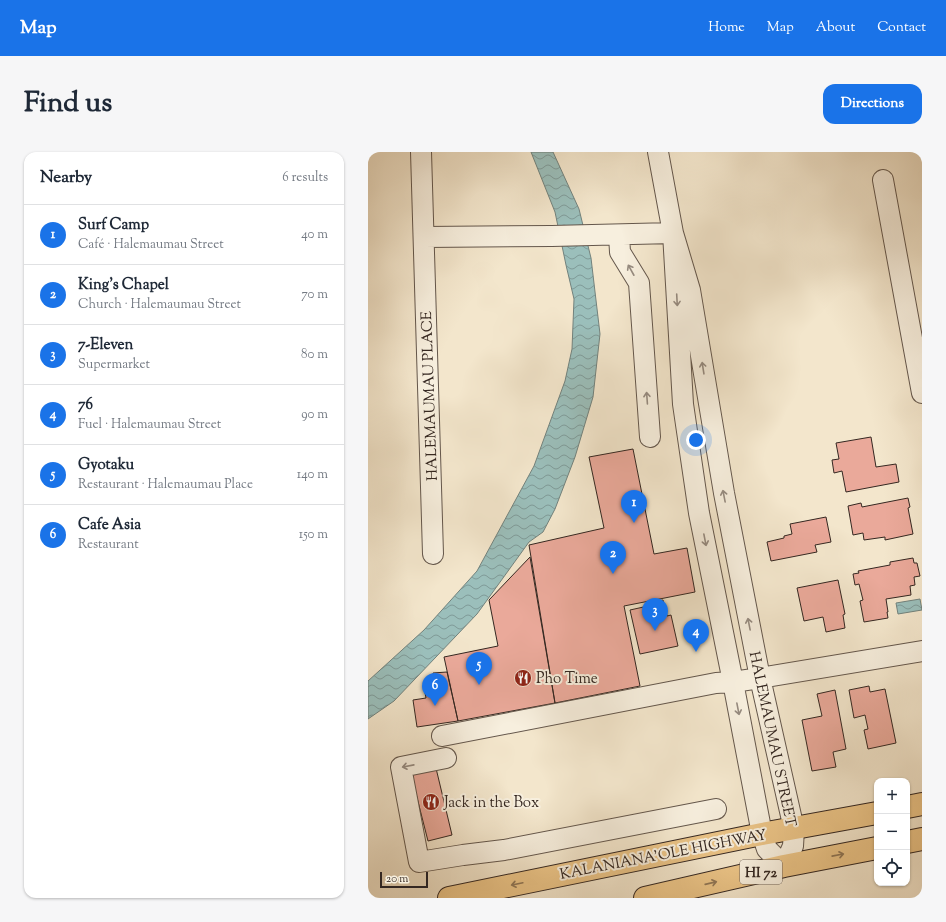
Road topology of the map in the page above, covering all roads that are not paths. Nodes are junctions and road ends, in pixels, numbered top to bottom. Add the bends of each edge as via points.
1 (421, 152) edge
2 (658, 152) edge
3 (883, 180) dead end
4 (673, 233) junction
5 (619, 234) junction
6 (424, 237) junction
7 (922, 393) edge
8 (712, 426) junction
9 (687, 430) junction
10 (650, 437) dead end
11 (433, 554) dead end
12 (922, 651) edge
13 (760, 678) junction
14 (733, 682) junction
15 (442, 736) dead end
16 (446, 758) dead end
17 (922, 804) edge
18 (910, 806) edge
19 (716, 809) dead end
20 (874, 814) edge
21 (794, 829) junction
22 (762, 834) junction
23 (922, 838) edge
24 (910, 841) edge
25 (874, 849) edge
26 (784, 866) junction
27 (449, 898) edge
28 (645, 898) edge

1 - 6 street, HALEMAUMAU PLACE
2 - 4 street, HALEMAUMAU STREET
3 - 7 street
4 - 5 street
8 -> 4 street, HALEMAUMAU STREET via 690,290
4 -> 9 street, HALEMAUMAU STREET via 683,404
5 - 6 street
10 -> 5 street via 639,283 620,252
6 - 11 street, HALEMAUMAU PLACE
8 - 9 street
13 -> 8 street, HALEMAUMAU STREET
9 -> 14 street, HALEMAUMAU STREET via 699,513
12 - 13 street
13 - 14 street
13 - 21 street, HALEMAUMAU STREET
14 - 15 street via 716,683
14 -> 22 street, HALEMAUMAU STREET
16 -> 19 street via 401,767 419,862 504,850
17 - 18 highway
20 - 21 highway, KALANIANA’OLE HIGHWAY / HI 72
21 - 22 highway, KALANIANA’OLE HIGHWAY / HI 72
21 - 26 street, HALEMAUMAU STREET via 793,846
22 - 26 street, HALEMAUMAU STREET via 767,849
22 -> 27 highway, KALANIANA’OLE HIGHWAY / HI 72
23 - 24 highway
26 -> 25 highway, HI 72
28 -> 26 highway, HI 72

